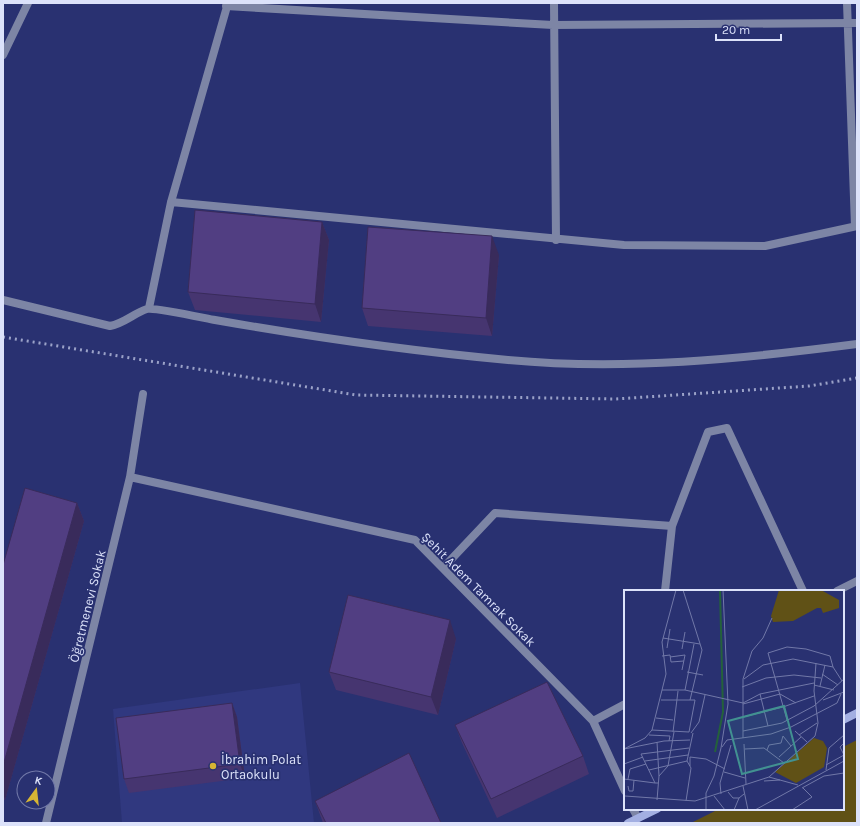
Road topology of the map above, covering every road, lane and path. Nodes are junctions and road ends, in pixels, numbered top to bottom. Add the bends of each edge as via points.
1 (28, 3) edge
2 (554, 3) edge
3 (847, 3) edge
4 (227, 5) edge
5 (857, 23) edge
6 (847, 24) junction
7 (553, 25) junction
8 (3, 55) edge
9 (171, 202) junction
10 (856, 226) edge
11 (556, 240) junction
12 (3, 300) edge
13 (149, 308) junction
14 (857, 344) edge
15 (143, 394) dead end
16 (130, 477) junction
17 (672, 526) junction
18 (443, 568) junction
19 (857, 581) edge
20 (665, 590) edge
21 (803, 590) edge
22 (839, 590) edge
23 (624, 705) edge
24 (857, 713) edge
25 (844, 720) edge
26 (593, 721) junction
27 (624, 789) edge
28 (634, 810) edge
29 (655, 810) edge
30 (638, 818) junction
31 (46, 823) edge
32 (628, 823) edge

1 - 8 street
2 - 7 street
3 - 6 street
4 - 7 street
4 - 9 street
5 - 6 street
6 - 7 street
6 - 10 street
7 - 11 street
9 - 11 street
9 - 13 street
10 - 11 street via 765,246 624,245
12 - 13 street via 110,326 121,324
13 - 14 street via 350,342 501,360 559,364 665,364
15 - 16 street, Öğretmenevi Sokak
16 - 18 street, Şehit Adem Tamrak Sokak via 415,540
16 - 31 street, Öğretmenevi Sokak
17 - 18 street via 495,512
17 - 20 street
17 - 21 street via 708,432 726,428
18 - 26 street, Şehit Adem Tamrak Sokak
19 - 22 street
23 - 26 street
24 - 25 street
26 - 27 street, Şehit Adem Tamrak Sokak
28 - 30 street
29 - 30 street
30 - 32 street

